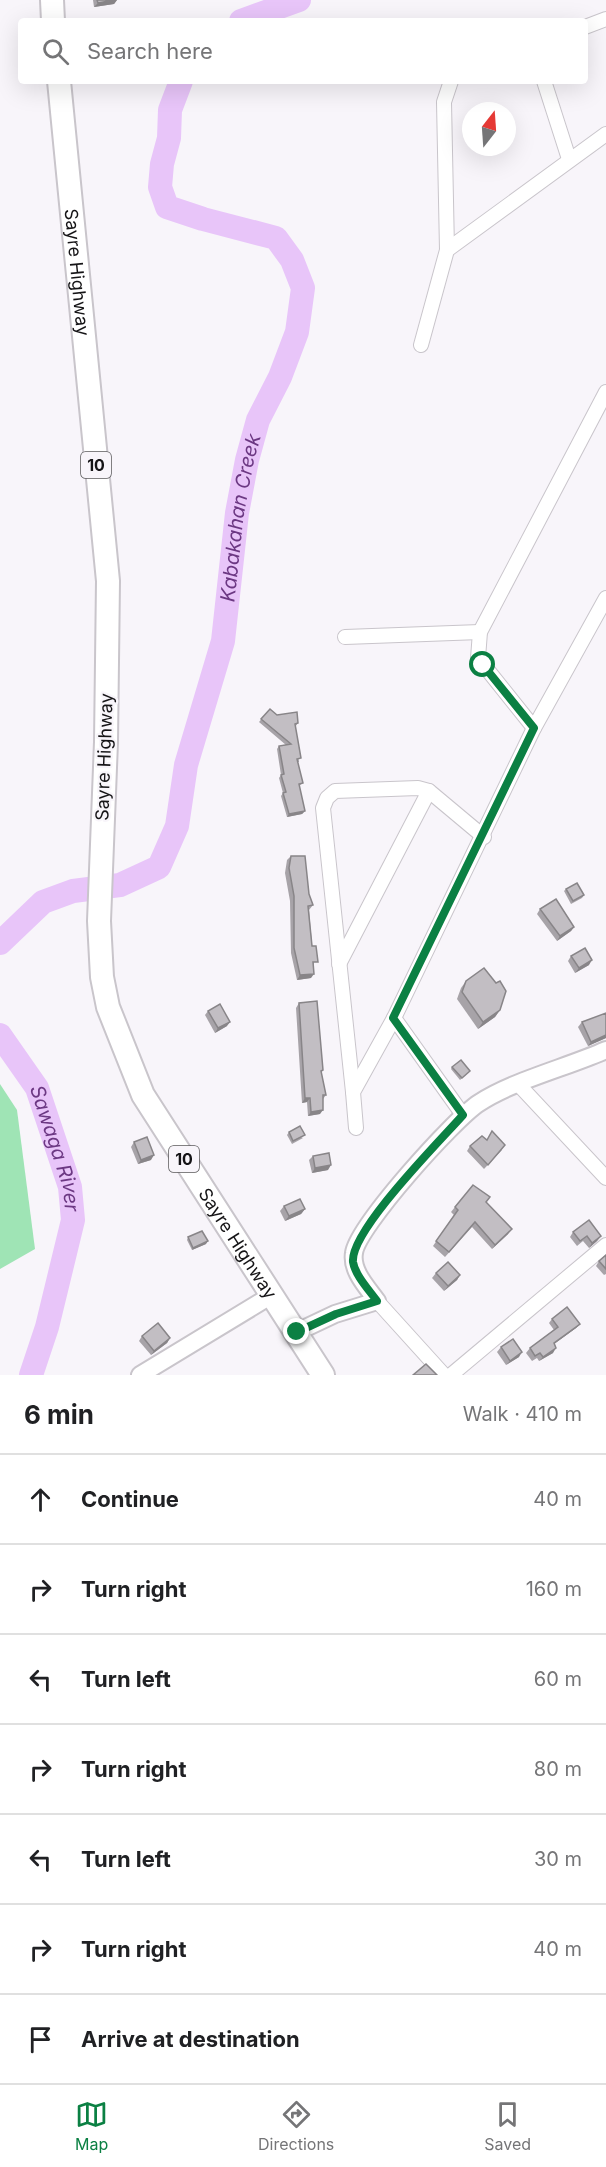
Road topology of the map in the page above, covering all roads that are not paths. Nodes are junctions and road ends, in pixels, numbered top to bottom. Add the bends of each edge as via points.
1 (51, 0) edge
2 (54, 18) edge
3 (606, 19) edge
4 (588, 26) edge
5 (59, 84) edge
6 (450, 84) edge
7 (545, 84) edge
8 (606, 134) edge
9 (569, 159) junction
10 (447, 250) junction
11 (421, 345) dead end
12 (606, 393) edge
13 (606, 598) edge
14 (480, 632) junction
15 (345, 637) dead end
16 (534, 728) junction
17 (429, 791) junction
18 (484, 837) junction
19 (339, 964) junction
20 (393, 1018) junction
21 (606, 1050) edge
22 (519, 1085) junction
23 (353, 1092) junction
24 (463, 1115) junction
25 (356, 1128) dead end
26 (606, 1178) edge
27 (606, 1245) edge
28 (272, 1295) junction
29 (377, 1301) junction
30 (297, 1332) junction
31 (140, 1375) edge
32 (323, 1375) edge
33 (444, 1375) edge
34 (451, 1375) edge

1 - 2 highway
3 - 4 street
5 - 28 highway, Sayre Highway / 10 via 108,581 100,850 102,977 108,1007 143,1095
6 - 10 street via 444,102
7 - 9 street
8 - 9 street
9 - 10 street
10 - 11 street
12 - 14 street
13 - 16 street
14 - 15 street
14 - 16 street via 478,657
16 - 18 street
17 - 18 street
17 - 19 street
17 - 19 street via 351,789 335,791 327,798 323,808
18 - 20 street
19 - 23 street
20 - 23 street
20 - 24 street
21 - 22 street
22 - 24 street via 498,1092
22 - 26 street
23 - 25 street
24 - 29 street via 394,1193 356,1244 353,1264
27 - 34 street
28 - 30 highway, Sayre Highway / 10
28 - 31 street
29 - 30 street
29 - 33 street
30 - 32 highway, Sayre Highway / 10

